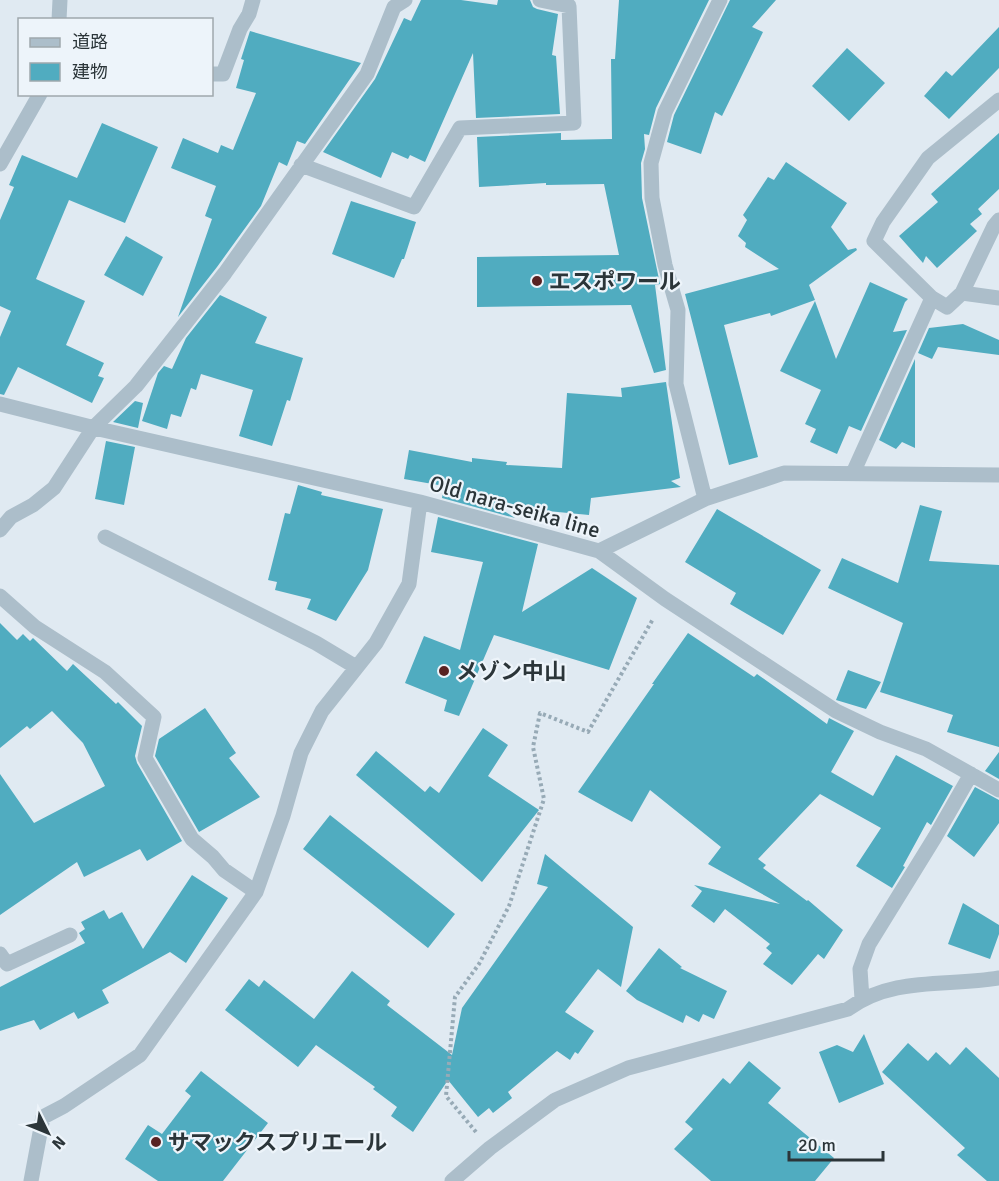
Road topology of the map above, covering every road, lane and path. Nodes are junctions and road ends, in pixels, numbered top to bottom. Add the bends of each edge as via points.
1 (60, 0) edge
2 (253, 0) edge
3 (405, 0) edge
4 (540, 0) edge
5 (720, 0) edge
6 (59, 18) edge
7 (213, 74) edge
8 (39, 96) edge
9 (999, 100) edge
10 (5, 144) edge
11 (0, 164) edge
12 (302, 165) junction
13 (999, 220) edge
14 (962, 293) junction
15 (932, 298) junction
16 (999, 298) edge
17 (0, 404) edge
18 (93, 428) junction
19 (853, 473) junction
20 (999, 475) edge
21 (705, 499) junction
22 (420, 501) junction
23 (0, 530) edge
24 (105, 537) dead end
25 (599, 551) junction
26 (0, 596) edge
27 (665, 600) junction
28 (356, 667) junction
29 (970, 774) junction
30 (999, 790) edge
31 (256, 892) junction
32 (70, 935) dead end
33 (0, 954) edge
34 (999, 978) edge
35 (862, 999) junction
36 (490, 1148) junction
37 (31, 1181) edge
38 (452, 1181) edge

1 - 6 street
2 - 7 street via 223,74
3 - 12 street via 394,7 367,74
4 - 12 street via 569,6 574,123 460,128 414,207
5 - 21 street via 664,112 651,164 652,198 678,310 676,384
8 - 10 street
9 - 15 street via 927,158 874,241
10 - 11 street
12 - 18 street via 225,273 136,386
13 - 14 street
14 - 15 street via 947,307
14 - 16 street
15 - 19 street
17 - 18 street, Old nara-seika line
18 - 22 street, Old nara-seika line
18 - 23 street via 54,488 33,506 11,517
19 - 20 street
19 - 21 street via 784,473
21 - 25 street
22 - 25 street, Old nara-seika line
22 - 28 street via 409,584 376,643
24 - 28 street
25 - 27 street, Old nara-seika line
26 - 31 street via 35,627 105,672 154,717 145,758 192,839 224,870
27 - 29 street, Old nara-seika line via 837,711 926,749
27 - 36 path via 588,732 540,713 532,747 544,799 509,906 479,964 455,997 446,1096
28 - 31 street via 322,711 302,753
29 - 30 street, Old nara-seika line
29 - 35 street via 869,944 860,969
31 - 37 street via 140,1054 43,1117
32 - 33 street via 7,964
34 - 35 street via 908,984
35 - 36 street via 848,1009 628,1068 555,1100
36 - 38 street

